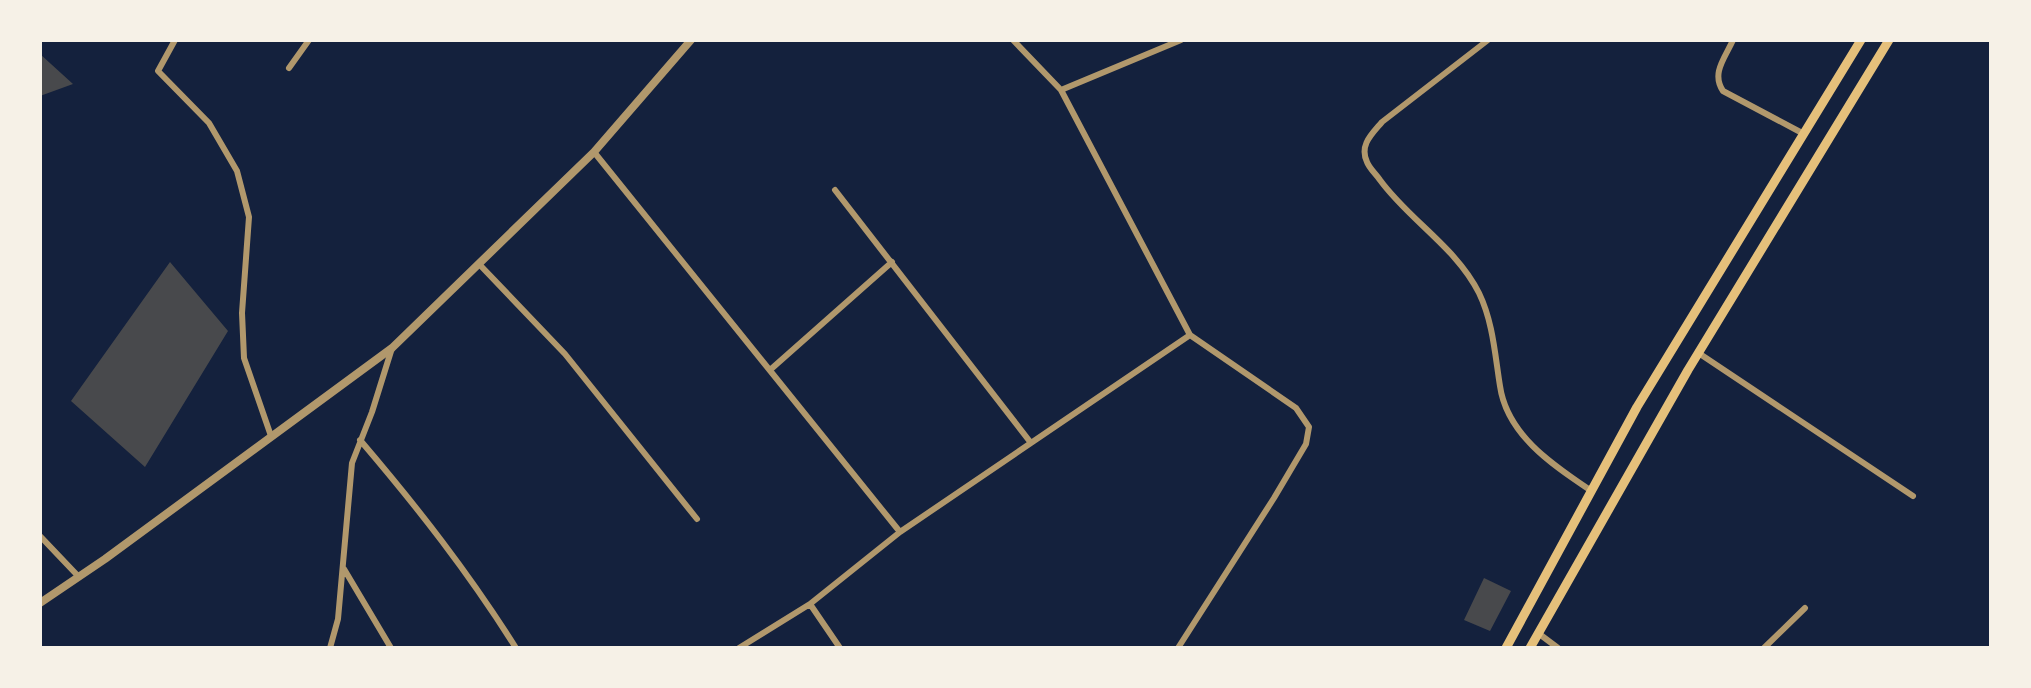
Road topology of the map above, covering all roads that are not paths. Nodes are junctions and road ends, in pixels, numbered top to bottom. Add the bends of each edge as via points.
1 (175, 40) edge
2 (309, 40) edge
3 (691, 40) edge
4 (1013, 40) edge
5 (1181, 40) edge
6 (1488, 40) edge
7 (1733, 40) edge
8 (1861, 40) edge
9 (1889, 40) edge
10 (289, 68) dead end
11 (1061, 90) junction
12 (1804, 134) junction
13 (594, 152) junction
14 (835, 190) dead end
15 (892, 262) junction
16 (479, 264) junction
17 (1190, 335) junction
18 (392, 348) junction
19 (1700, 354) junction
20 (770, 370) junction
21 (272, 436) junction
22 (360, 440) junction
23 (1030, 443) junction
24 (1590, 490) junction
25 (1913, 496) dead end
26 (697, 519) dead end
27 (900, 532) junction
28 (40, 536) edge
29 (344, 569) junction
30 (79, 577) junction
31 (40, 603) edge
32 (810, 604) junction
33 (1805, 608) dead end
34 (1538, 633) junction
35 (330, 648) edge
36 (391, 648) edge
37 (516, 648) edge
38 (739, 648) edge
39 (840, 648) edge
40 (1178, 648) edge
41 (1506, 648) edge
42 (1530, 648) edge
43 (1558, 648) edge
44 (1764, 648) edge

1 - 21 street via 158,71 209,123 237,171 249,217 244,358
2 - 10 street
3 - 13 street
4 - 11 street
5 - 11 street
6 - 24 street via 1382,122 1364,149 1367,162 1394,200 1448,250 1479,293 1496,347 1500,388 1521,433 1550,463
7 - 12 street via 1718,71 1718,84 1723,91
8 - 12 main road
9 - 19 main road
11 - 17 street
12 - 24 main road
13 - 16 street
13 - 20 street
14 - 15 street
15 - 20 street
15 - 23 street
16 - 18 street
16 - 26 street via 565,354
17 - 23 street
17 - 40 street via 1296,408 1309,427 1306,444 1280,489
18 - 21 street
18 - 22 street
19 - 25 street
19 - 34 main road
20 - 27 street
21 - 30 street
22 - 29 street via 352,463
22 - 37 street via 425,516
23 - 27 street
24 - 41 main road
27 - 32 street
28 - 30 street
29 - 35 street
29 - 36 street
30 - 31 street
32 - 38 street
32 - 39 street
33 - 44 street
34 - 42 main road
34 - 43 street

